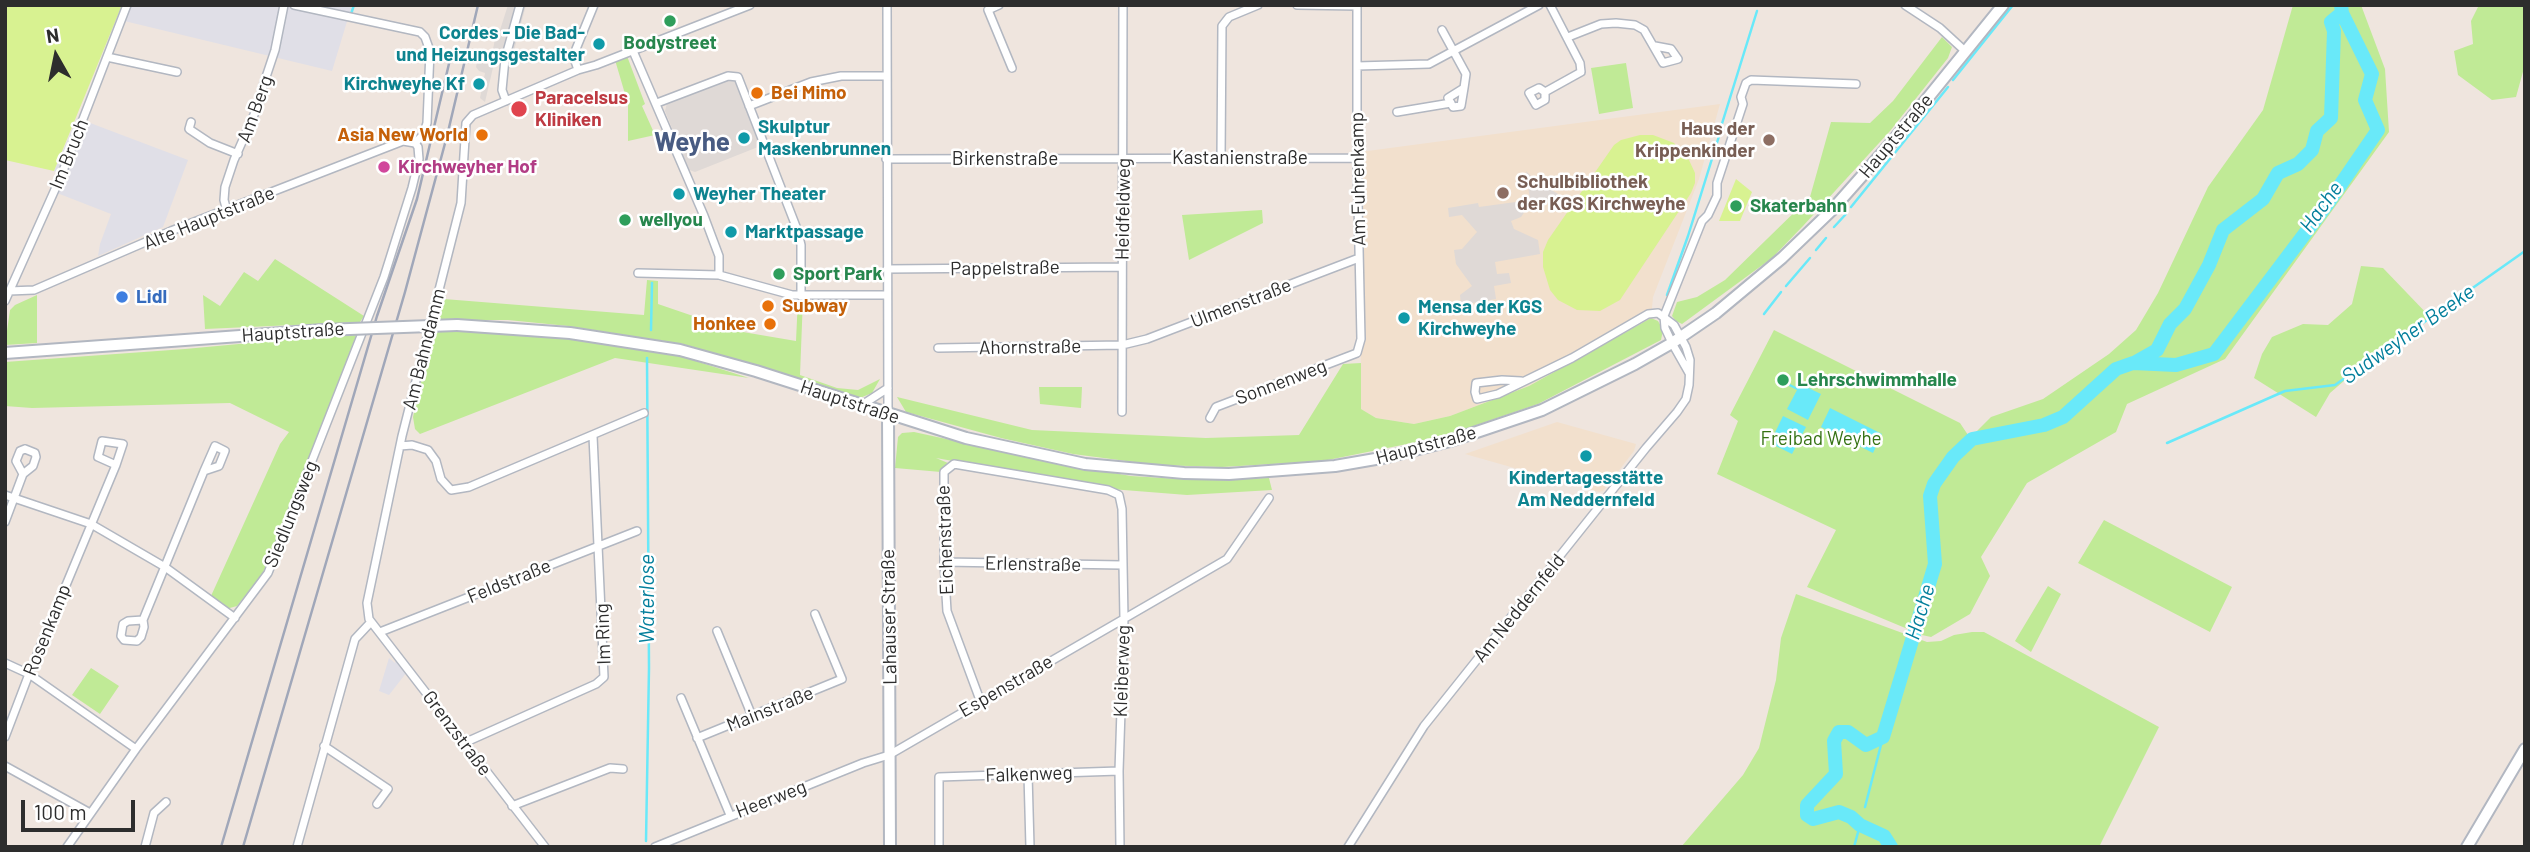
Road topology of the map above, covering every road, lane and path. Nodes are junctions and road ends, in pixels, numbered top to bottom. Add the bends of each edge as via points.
1 (127, 5) edge
2 (284, 5) edge
3 (294, 5) edge
4 (520, 5) edge
5 (594, 5) edge
6 (750, 5) edge
7 (887, 5) edge
8 (999, 5) edge
9 (1123, 5) edge
10 (1258, 5) edge
11 (1297, 5) edge
12 (1539, 5) edge
13 (1550, 5) edge
14 (1905, 5) edge
15 (2003, 5) edge
16 (1357, 6) edge
17 (1441, 30) dead end
18 (1568, 37) junction
19 (1655, 46) dead end
20 (633, 51) junction
21 (1965, 51) junction
22 (1453, 52) junction
23 (107, 57) junction
24 (1357, 66) junction
25 (1012, 68) dead end
26 (578, 70) junction
27 (177, 72) dead end
28 (887, 76) junction
29 (1856, 84) dead end
30 (1545, 92) dead end
31 (506, 101) junction
32 (657, 103) junction
33 (749, 106) junction
34 (1397, 112) dead end
35 (191, 122) dead end
36 (412, 142) junction
37 (238, 154) junction
38 (1124, 158) junction
39 (1221, 158) junction
40 (886, 159) junction
41 (1357, 159) junction
42 (227, 211) junction
43 (1359, 258) junction
44 (1122, 267) junction
45 (887, 269) junction
46 (638, 273) dead end
47 (719, 275) junction
48 (9, 291) junction
49 (887, 295) junction
50 (801, 296) junction
51 (5, 301) edge
52 (1664, 316) junction
53 (1682, 336) junction
54 (1672, 343) junction
55 (1122, 345) junction
56 (939, 348) dead end
57 (5, 353) edge
58 (1357, 353) joint
59 (1689, 373) junction
60 (1521, 381) junction
61 (888, 388) junction
62 (862, 405) junction
63 (1122, 412) dead end
64 (644, 414) dead end
65 (888, 414) junction
66 (1210, 418) dead end
67 (593, 436) junction
68 (400, 446) junction
69 (116, 465) dead end
70 (204, 471) dead end
71 (23, 474) dead end
72 (1119, 495) joint
73 (9, 496) edge
74 (1269, 498) dead end
75 (5, 522) edge
76 (91, 524) junction
77 (638, 531) dead end
78 (599, 546) junction
79 (944, 562) junction
80 (1122, 565) junction
81 (165, 568) junction
82 (815, 614) dead end
83 (235, 618) junction
84 (1124, 618) junction
85 (143, 620) dead end
86 (370, 621) junction
87 (717, 631) dead end
88 (380, 632) junction
89 (5, 663) edge
90 (29, 674) junction
91 (681, 698) dead end
92 (980, 700) junction
93 (752, 716) junction
94 (5, 737) edge
95 (697, 738) junction
96 (464, 743) junction
97 (324, 746) junction
98 (136, 749) junction
99 (2523, 754) edge
100 (889, 755) junction
101 (5, 766) edge
102 (623, 769) dead end
103 (1119, 771) junction
104 (1028, 775) junction
105 (166, 802) dead end
106 (377, 804) dead end
107 (512, 806) junction
108 (90, 813) junction
109 (730, 815) junction
110 (67, 847) edge
111 (145, 847) edge
112 (297, 847) edge
113 (545, 847) edge
114 (655, 847) edge
115 (890, 847) edge
116 (939, 847) edge
117 (1030, 847) edge
118 (1120, 847) edge
119 (1349, 847) edge
120 (2467, 847) edge

1 - 23 street, Im Bruch
2 - 37 street, Am Berg via 261,99
3 - 36 street via 420,32 425,37 430,51 427,122 423,135
4 - 31 street via 505,59 502,90
5 - 26 street via 576,49
6 - 20 street
7 - 28 street, Lahauser Straße
8 - 25 street via 988,10
9 - 38 street, Heidfeldweg
10 - 39 street via 1229,17 1222,26
11 - 16 street
12 - 22 street
13 - 18 street
14 - 21 street
15 - 21 main road, Hauptstraße
16 - 24 street, Am Fuhrenkamp
17 - 22 street
18 - 19 street via 1601,24 1626,23 1644,30
18 - 30 street via 1581,72
20 - 26 street
20 - 32 street
21 - 53 main road, Hauptstraße via 1811,232 1749,287
22 - 24 street via 1429,64
22 - 34 street via 1466,74 1464,88 1448,98 1451,103
23 - 27 street
23 - 48 street, Im Bruch via 61,176
24 - 41 street, Am Fuhrenkamp
26 - 31 street
28 - 33 street via 841,76 811,82
28 - 40 street, Lahauser Straße
29 - 52 street via 1746,83 1717,196 1702,221
31 - 68 street, Am Bahndamm via 473,115 466,123 461,203
32 - 33 street via 733,75 738,77
32 - 47 street via 719,256
33 - 50 street via 799,236
35 - 37 street via 189,129
36 - 42 street, Alte Hauptstraße
36 - 83 street, Siedlungsweg via 419,152 417,169 384,277 268,573
37 - 42 street, Am Berg via 225,187
38 - 39 street, Kastanienstraße
38 - 40 street, Birkenstraße
38 - 44 street, Heidfeldweg
39 - 41 street, Kastanienstraße
40 - 45 street, Lahauser Straße
41 - 43 street, Am Fuhrenkamp
42 - 48 street, Alte Hauptstraße via 34,290
43 - 55 street, Ulmenstraße
43 - 58 street, Am Fuhrenkamp via 1361,340
44 - 45 street, Pappelstraße
44 - 55 street, Heidfeldweg
45 - 49 street, Lahauser Straße
46 - 47 street
47 - 50 street
48 - 51 street, Im Bruch
49 - 50 street
49 - 61 street, Lahauser Straße
52 - 53 street
52 - 54 street
52 - 60 street, Hauptstraße via 1648,314
53 - 54 main road, Hauptstraße
53 - 59 street, Am Neddernfeld
54 - 59 street
54 - 65 main road, Hauptstraße via 1542,410 1450,442 1335,466 1282,471 1184,473 1085,464 966,438
55 - 56 street, Ahornstraße
55 - 63 street, Heidfeldweg
57 - 62 main road, Hauptstraße, bridge via 457,325 570,332 680,350
58 - 66 street, Sonnenweg via 1216,407
59 - 119 street, Am Neddernfeld via 1686,399 1677,412 1424,726
60 - 60 street, Hauptstraße via 1476,383 1477,399 1498,394
61 - 62 street
61 - 65 street, Lahauser Straße
62 - 65 main road, Hauptstraße
64 - 67 street
65 - 100 main road, Lahauser Straße
67 - 68 street via 469,487 451,490 428,450 412,444
67 - 78 street, Im Ring
68 - 86 street, Am Bahndamm via 366,603
69 - 76 street, Rosenkamp
70 - 81 street
71 - 73 street
72 - 79 street, Eichenstraße via 954,464 942,478
72 - 80 street, Kleiberweg
73 - 75 street
73 - 76 street
74 - 84 street, Espenstraße via 1227,559
76 - 81 street
76 - 90 street, Rosenkamp
77 - 78 street, Feldstraße
78 - 88 street, Feldstraße
78 - 96 street, Im Ring via 604,677
79 - 80 street, Erlenstraße
79 - 92 street, Eichenstraße via 947,611
80 - 84 street, Kleiberweg
81 - 83 street
81 - 85 street
82 - 93 street, Mainstraße via 842,679
83 - 98 street, Siedlungsweg
84 - 92 street, Espenstraße
84 - 103 street, Kleiberweg
86 - 88 street, Grenzstraße
86 - 97 street via 355,639
87 - 93 street
88 - 96 street, Grenzstraße
89 - 90 street
90 - 94 street, Rosenkamp
90 - 98 street
91 - 95 street
92 - 100 street, Espenstraße
93 - 95 street, Mainstraße
95 - 109 street
96 - 107 street, Grenzstraße
97 - 106 street via 387,789
97 - 112 street
98 - 108 street, Siedlungsweg
99 - 120 main road
100 - 109 street, Heerweg
100 - 115 main road, Lahauser Straße
101 - 108 street
102 - 107 street via 610,768
103 - 104 street, Falkenweg
103 - 118 street, Kleiberweg
104 - 116 street, Falkenweg via 939,777
104 - 117 street
105 - 111 street via 154,813
107 - 113 street, Grenzstraße
108 - 110 street, Siedlungsweg
109 - 114 street, Heerweg

